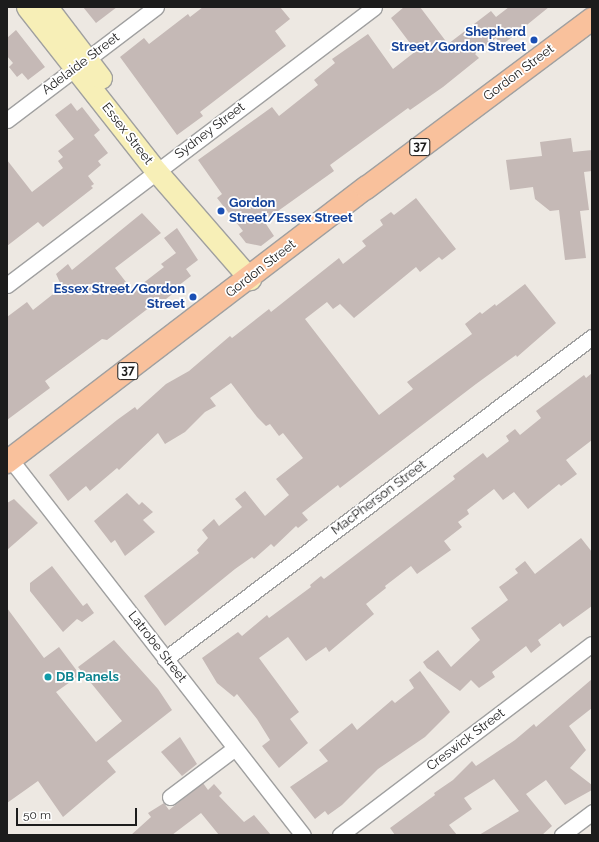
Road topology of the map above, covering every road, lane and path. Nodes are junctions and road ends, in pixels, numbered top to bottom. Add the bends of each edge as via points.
1 (27, 7) edge
2 (46, 7) edge
3 (156, 7) edge
4 (374, 7) edge
5 (591, 22) edge
6 (81, 64) junction
7 (7, 120) edge
8 (162, 167) junction
9 (250, 279) junction
10 (7, 285) edge
11 (592, 337) edge
12 (9, 461) edge
13 (592, 644) edge
14 (165, 659) junction
15 (235, 748) junction
16 (170, 797) dead end
17 (592, 812) edge
18 (303, 835) edge
19 (340, 835) edge
20 (562, 835) edge

1 - 6 street, Essex Street
2 - 6 street, Essex Street
3 - 6 street, Adelaide Street
4 - 8 street, Sydney Street
5 - 9 main road, Gordon Street / 37 via 366,188
6 - 7 street, Adelaide Street
6 - 8 street, Essex Street
8 - 9 street, Essex Street
8 - 10 street, Sydney Street
9 - 12 main road, Gordon Street / 37
11 - 14 street, MacPherson Street
12 - 14 street, Latrobe Street
13 - 19 street, Creswick Street
14 - 15 street, Latrobe Street
15 - 16 street
15 - 18 street, Latrobe Street
17 - 20 street

